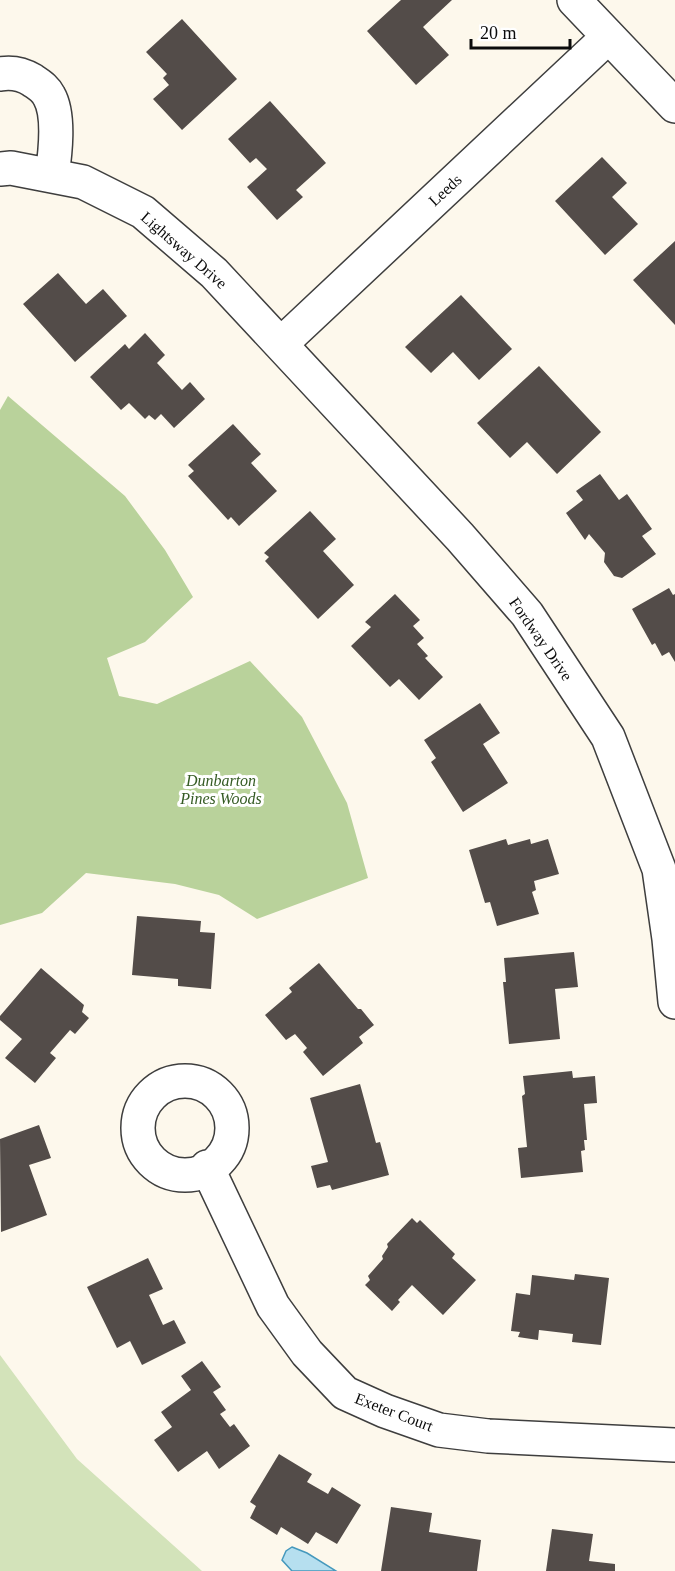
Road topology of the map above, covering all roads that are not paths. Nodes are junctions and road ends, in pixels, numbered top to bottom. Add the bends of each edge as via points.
1 (574, 0) edge
2 (608, 37) junction
3 (0, 74) edge
4 (675, 106) edge
5 (0, 169) edge
6 (52, 176) junction
7 (281, 344) junction
8 (675, 1002) edge
9 (207, 1167) dead end
10 (675, 1444) edge

1 - 2 street
2 - 4 street
2 - 7 street, Leeds
3 - 6 street via 24,76 43,87 50,97 55,125
5 - 6 street, Lightsway Drive
6 - 7 street, Lightsway Drive via 83,182 143,212 214,273
7 - 8 street, Fordway Drive via 527,614 608,737 659,869
9 - 10 street, Exeter Court via 273,1306 307,1353 345,1393 439,1430 488,1436

